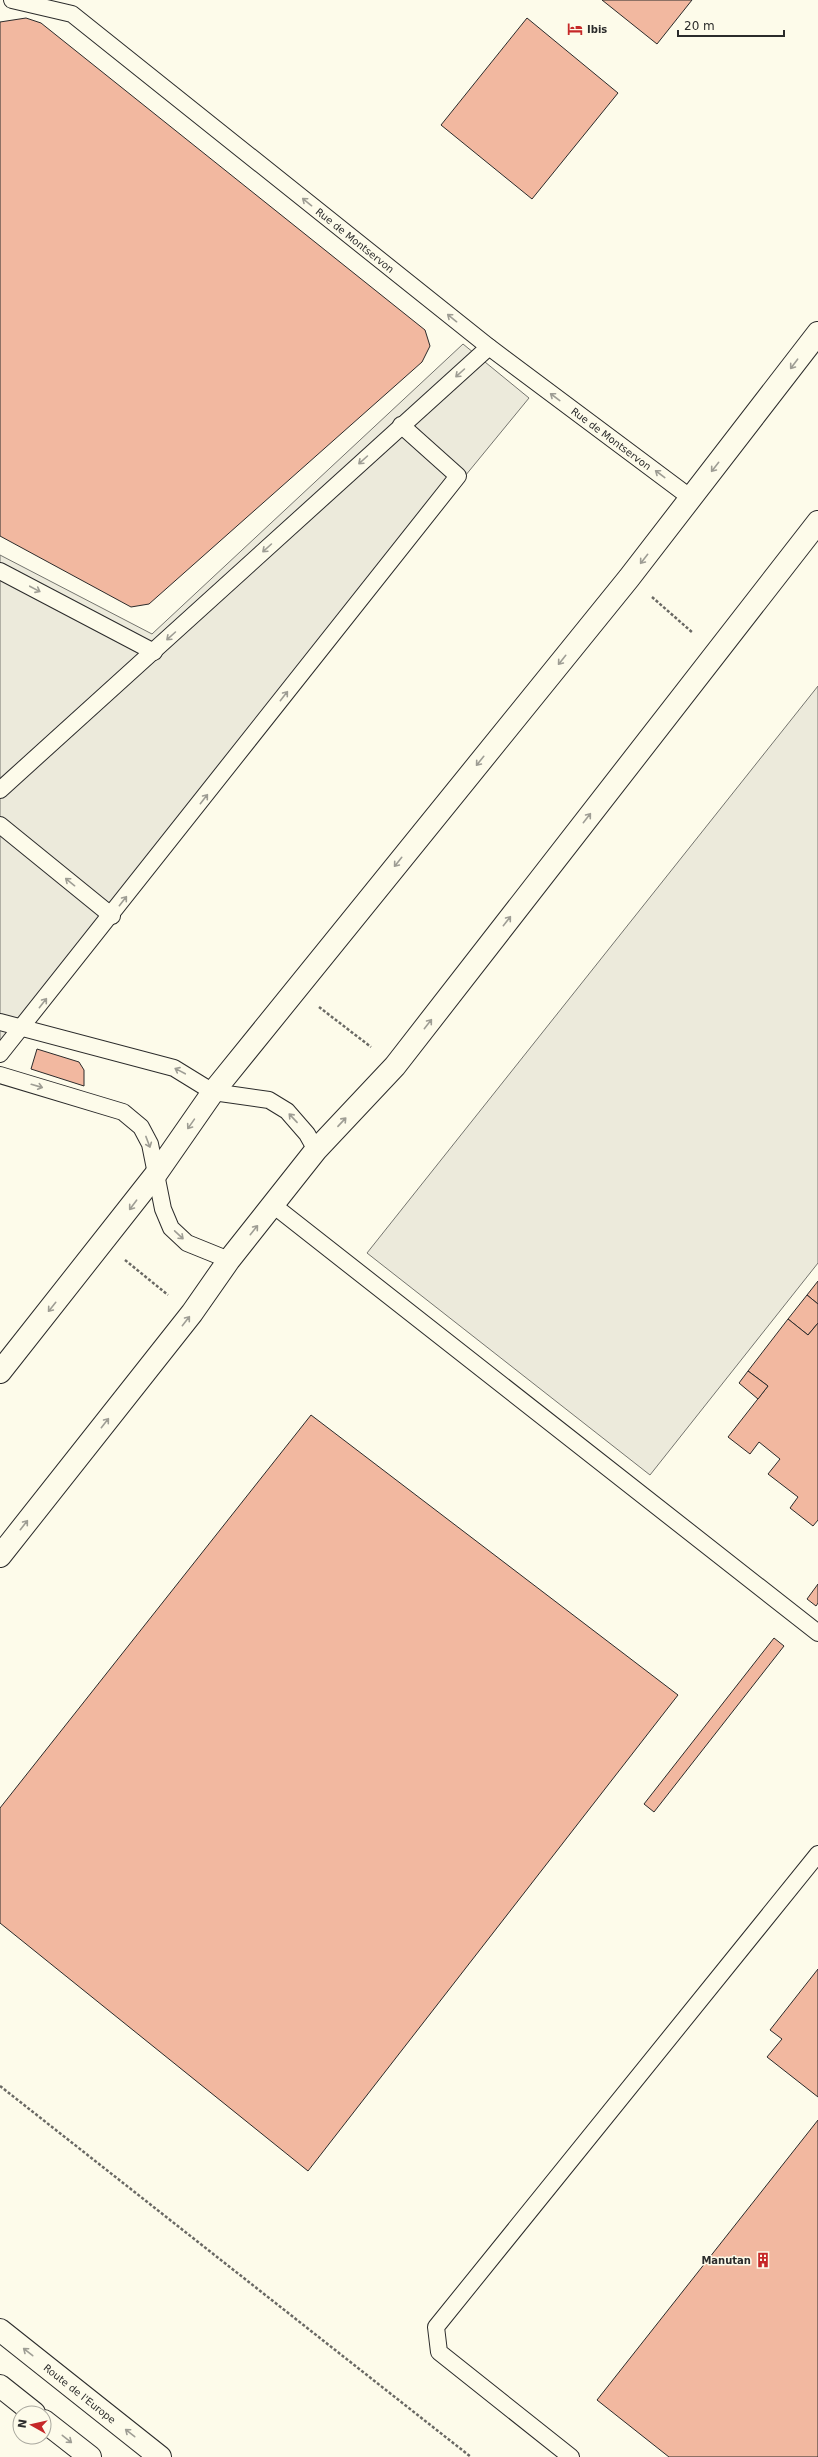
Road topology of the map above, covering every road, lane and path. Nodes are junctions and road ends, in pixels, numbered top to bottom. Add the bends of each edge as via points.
1 (8, 0) edge
2 (12, 0) edge
3 (0, 3) edge
4 (818, 333) edge
5 (489, 347) junction
6 (401, 425) junction
7 (691, 498) junction
8 (818, 522) edge
9 (0, 571) edge
10 (629, 578) junction
11 (154, 652) junction
12 (715, 652) junction
13 (0, 790) edge
14 (0, 825) edge
15 (112, 916) junction
16 (296, 989) junction
17 (0, 1010) edge
18 (0, 1022) edge
19 (23, 1028) junction
20 (0, 1054) edge
21 (395, 1066) junction
22 (0, 1075) edge
23 (213, 1092) junction
24 (316, 1150) junction
25 (156, 1174) junction
26 (273, 1205) junction
27 (103, 1244) junction
28 (229, 1260) junction
29 (192, 1313) junction
30 (0, 1372) edge
31 (0, 1556) edge
32 (818, 1633) edge
33 (818, 1854) edge
34 (0, 2086) edge
35 (0, 2330) edge
36 (0, 2386) edge
37 (24, 2405) edge
38 (52, 2427) edge
39 (90, 2457) edge
40 (160, 2457) edge
41 (471, 2457) edge
42 (571, 2457) edge

1 - 3 lane
5 -> 2 lane, Rue de Montservon via 72,14
4 -> 7 street
5 -> 6 lane
7 -> 5 lane, Rue de Montservon
6 -> 11 lane
15 -> 6 lane via 458,476
7 -> 10 street
8 - 12 street
9 -> 11 lane
10 - 12 path
10 -> 16 street
11 - 13 lane
21 -> 12 street
15 -> 14 lane
19 -> 15 lane
16 - 21 path
16 - 23 street
17 - 19 lane
18 - 19 lane
19 - 20 lane
23 -> 19 lane via 174,1068
24 -> 21 street
22 -> 25 lane via 123,1112 141,1127 150,1144
24 -> 23 lane via 307,1134 286,1111 269,1100
23 -> 25 street
24 - 26 street
25 -> 27 street
25 -> 28 lane via 163,1209 171,1228 187,1243
28 -> 26 street
26 - 32 lane
27 - 29 path
27 -> 30 street
28 - 29 street
31 -> 29 street
33 - 42 lane via 436,2327 439,2352
34 - 41 path
40 -> 35 street, Route de l'Europe
36 - 37 street
38 -> 39 street

